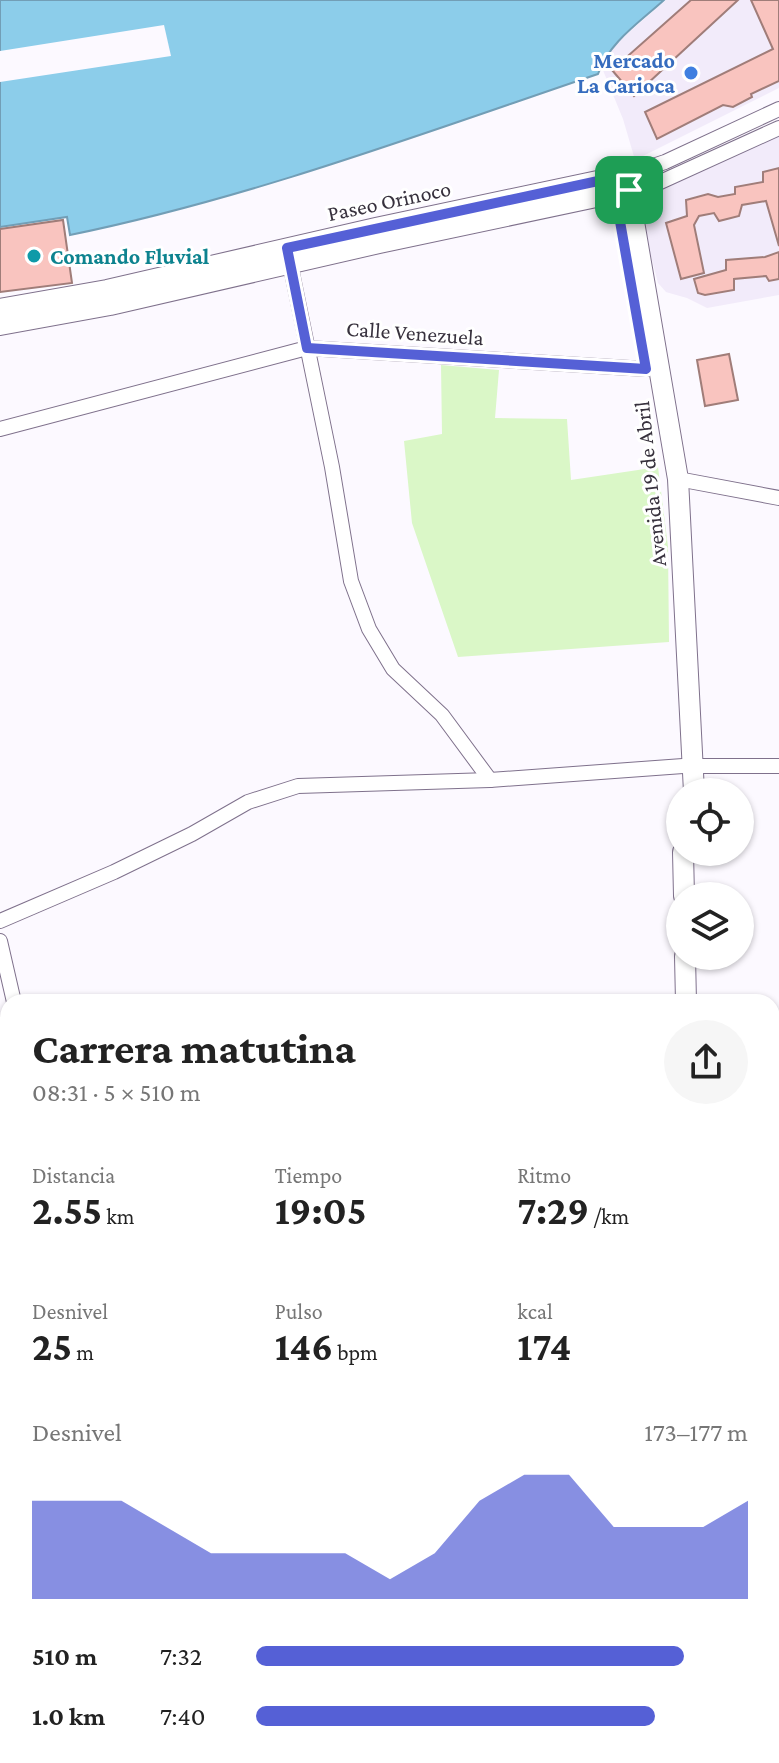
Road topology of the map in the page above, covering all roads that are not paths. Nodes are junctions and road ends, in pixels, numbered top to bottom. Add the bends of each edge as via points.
1 (779, 109) edge
2 (779, 128) edge
3 (621, 184) junction
4 (288, 256) junction
5 (0, 309) edge
6 (0, 325) edge
7 (307, 348) junction
8 (646, 369) junction
9 (0, 429) edge
10 (678, 479) junction
11 (779, 498) edge
12 (686, 766) junction
13 (779, 766) edge
14 (683, 778) edge
15 (690, 778) edge
16 (490, 780) junction
17 (0, 921) edge
18 (0, 941) edge
19 (685, 970) edge
20 (699, 970) edge
21 (12, 994) edge
22 (686, 994) edge
23 (700, 994) edge

1 - 3 street, Paseo Orinoco
2 - 3 street, Paseo Orinoco via 672,177
3 - 4 street, Paseo Orinoco
3 - 8 street, Avenida 19 de Abril
3 - 10 street, Avenida 19 de Abril
4 - 5 street, Paseo Orinoco
4 - 6 street, Paseo Orinoco via 110,305
4 - 7 street
7 - 8 street, Calle Venezuela
7 - 9 street, Calle Venezuela
7 - 16 street via 351,581 369,629 393,669 442,715
8 - 12 street, Avenida 19 de Abril via 667,518
10 - 11 street
10 - 12 street, Avenida 19 de Abril
12 - 13 street
12 - 14 street, Avenida 19 de Abril
12 - 15 street, Avenida 19 de Abril
12 - 16 street
16 - 17 street via 298,786 248,802 114,872
18 - 21 street
19 - 22 street
20 - 23 street

